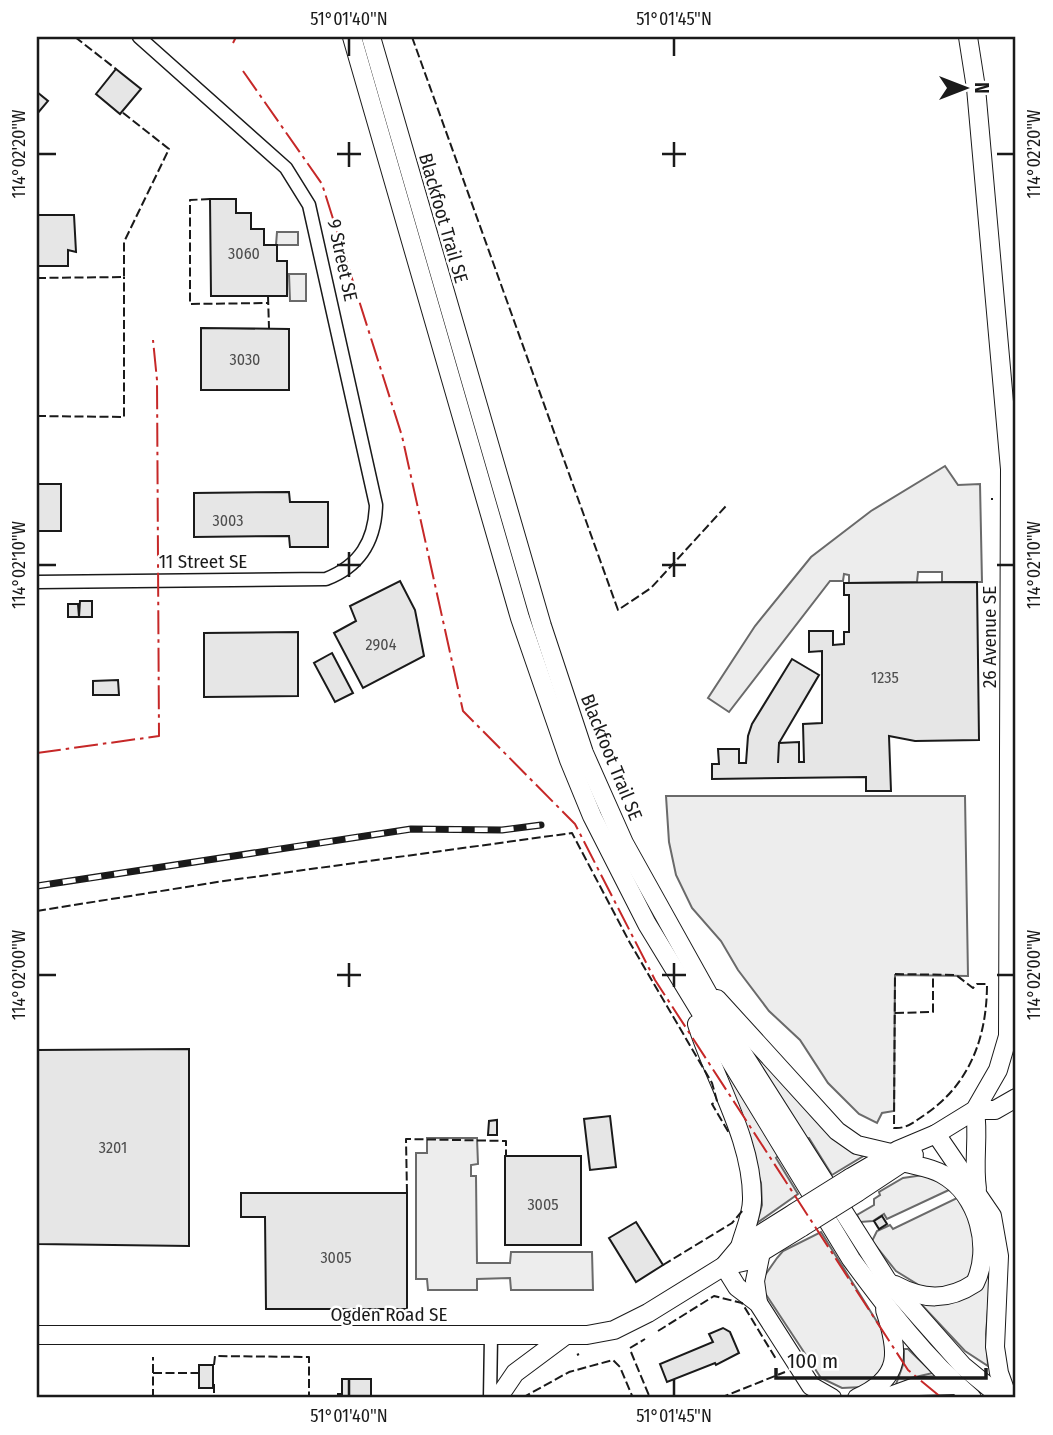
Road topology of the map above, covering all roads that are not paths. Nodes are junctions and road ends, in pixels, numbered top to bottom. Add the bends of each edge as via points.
1 (139, 37) edge
2 (352, 37) edge
3 (371, 37) edge
4 (968, 37) edge
5 (977, 37) edge
6 (973, 71) junction
7 (1004, 396) junction
8 (1016, 414) edge
9 (1013, 469) edge
10 (1013, 538) edge
11 (361, 556) joint
12 (37, 582) edge
13 (695, 989) junction
14 (1012, 1041) edge
15 (1016, 1098) edge
16 (975, 1110) junction
17 (936, 1134) junction
18 (898, 1158) junction
19 (854, 1185) joint
20 (978, 1193) junction
21 (798, 1220) junction
22 (740, 1247) junction
23 (761, 1252) junction
24 (724, 1266) junction
25 (887, 1280) junction
26 (758, 1303) junction
27 (883, 1303) junction
28 (37, 1335) edge
29 (566, 1335) junction
30 (491, 1336) junction
31 (956, 1385) junction
32 (490, 1398) edge
33 (498, 1398) edge
34 (832, 1398) edge
35 (857, 1398) edge
36 (885, 1398) edge
37 (972, 1398) edge
38 (1002, 1398) edge
39 (1008, 1398) edge

1 - 11 street, 9 Street SE via 286,169 309,205 376,505 375,529
2 - 13 main road, Blackfoot Trail SE via 520,618 564,747 647,924
3 - 13 main road, Blackfoot Trail SE via 498,483 584,753
4 - 6 main road, 26 Avenue SE
5 - 6 main road, 26 Avenue SE
6 - 7 main road, 26 Avenue SE
7 - 8 main road
7 - 9 main road, 26 Avenue SE
9 - 10 main road, 26 Avenue SE
10 - 14 main road, 26 Avenue SE
11 - 12 street, 11 Street SE via 346,572 306,582
13 - 18 main road via 729,1010 837,1131 857,1145
13 - 22 main road via 700,1033 722,1082 750,1176 752,1202
13 - 25 main road, Blackfoot Trail SE
13 - 27 main road, Blackfoot Trail SE via 850,1259
14 - 16 main road, 26 Avenue SE
15 - 16 main road via 995,1110
16 - 17 main road, 26 Avenue SE
16 - 20 main road
17 - 18 main road, 26 Avenue SE
17 - 20 main road
18 - 19 main road, 26 Avenue SE
18 - 25 main road via 942,1173 961,1191 982,1233 982,1269 975,1283 949,1296 919,1295
19 - 21 main road, Ogden Road SE, bridge
20 - 39 main road via 992,1216 998,1240 995,1347
21 - 22 main road, Ogden Road SE
21 - 23 main road, Ogden Road SE
22 - 24 main road, Ogden Road SE
23 - 24 main road, Ogden Road SE
23 - 26 main road via 755,1281
24 - 26 main road via 737,1287
24 - 29 main road, Ogden Road SE via 614,1330
25 - 38 main road, Blackfoot Trail SE via 963,1366
26 - 34 main road via 804,1377
27 - 31 main road, Blackfoot Trail SE
27 - 35 main road via 895,1347 893,1368 888,1378
28 - 30 main road, Ogden Road SE
29 - 30 main road, Ogden Road SE
29 - 33 main road via 514,1373
30 - 32 street
31 - 36 main road via 918,1386
31 - 37 main road, Blackfoot Trail SE

